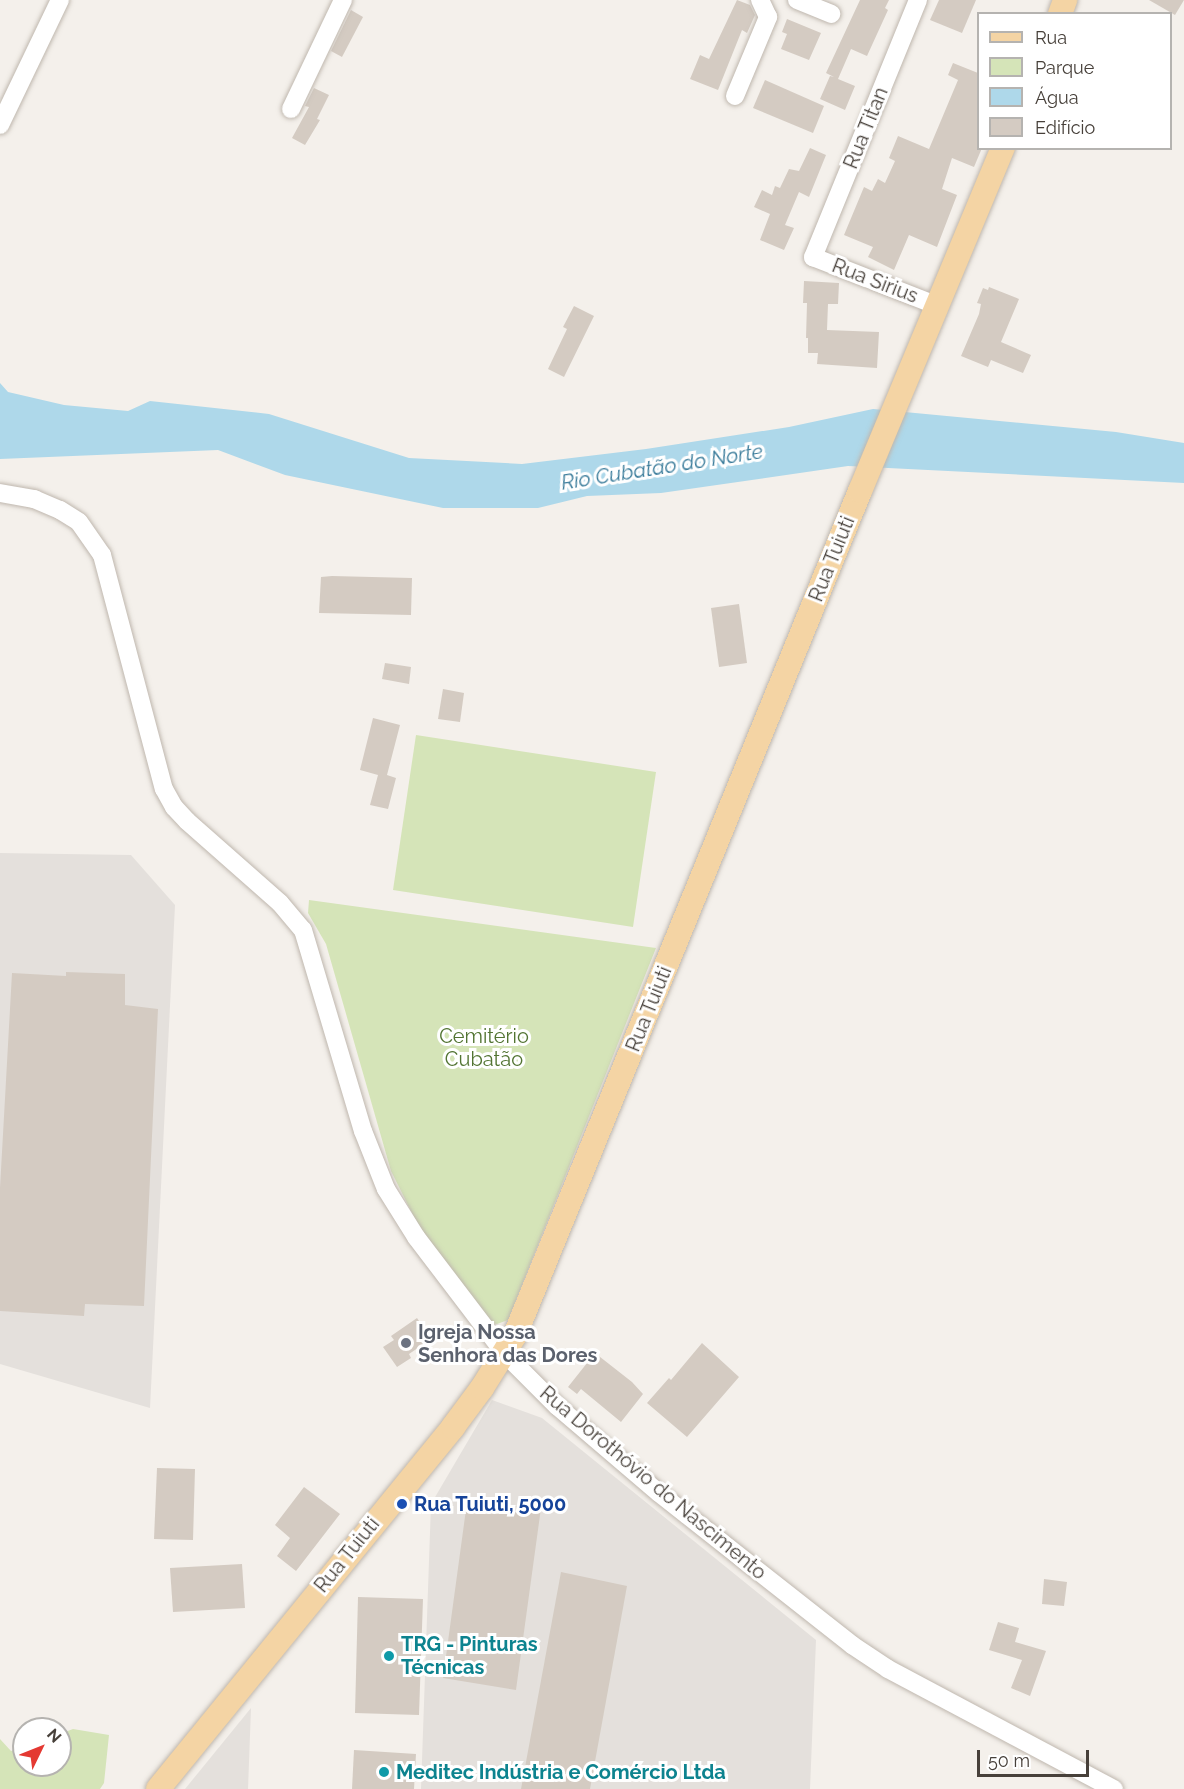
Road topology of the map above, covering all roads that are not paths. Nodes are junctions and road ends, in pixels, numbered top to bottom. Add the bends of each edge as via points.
1 (60, 0) edge
2 (343, 0) edge
3 (760, 0) edge
4 (797, 0) edge
5 (918, 0) edge
6 (831, 14) dead end
7 (735, 96) dead end
8 (291, 109) dead end
9 (0, 124) edge
10 (1002, 150) edge
11 (813, 256) joint
12 (938, 306) junction
13 (0, 493) edge
14 (505, 1354) junction
15 (158, 1789) edge
16 (1114, 1789) edge

1 - 9 street
2 - 8 street
3 - 7 street via 768,17
4 - 6 street
5 - 11 street, Rua Titan
10 - 12 main road, Rua Tuiuti
11 - 12 street, Rua Sirius
12 - 14 main road, Rua Tuiuti via 526,1312
13 - 14 street, Rua Dorothóvio do Nascimento via 34,499 60,510 79,522 102,555 164,789 187,821 280,903 303,930 363,1131 386,1189 416,1237
14 - 15 main road, Rua Tuiuti via 453,1427
14 - 16 street, Rua Dorothóvio do Nascimento via 556,1406 659,1493 852,1645 897,1674

